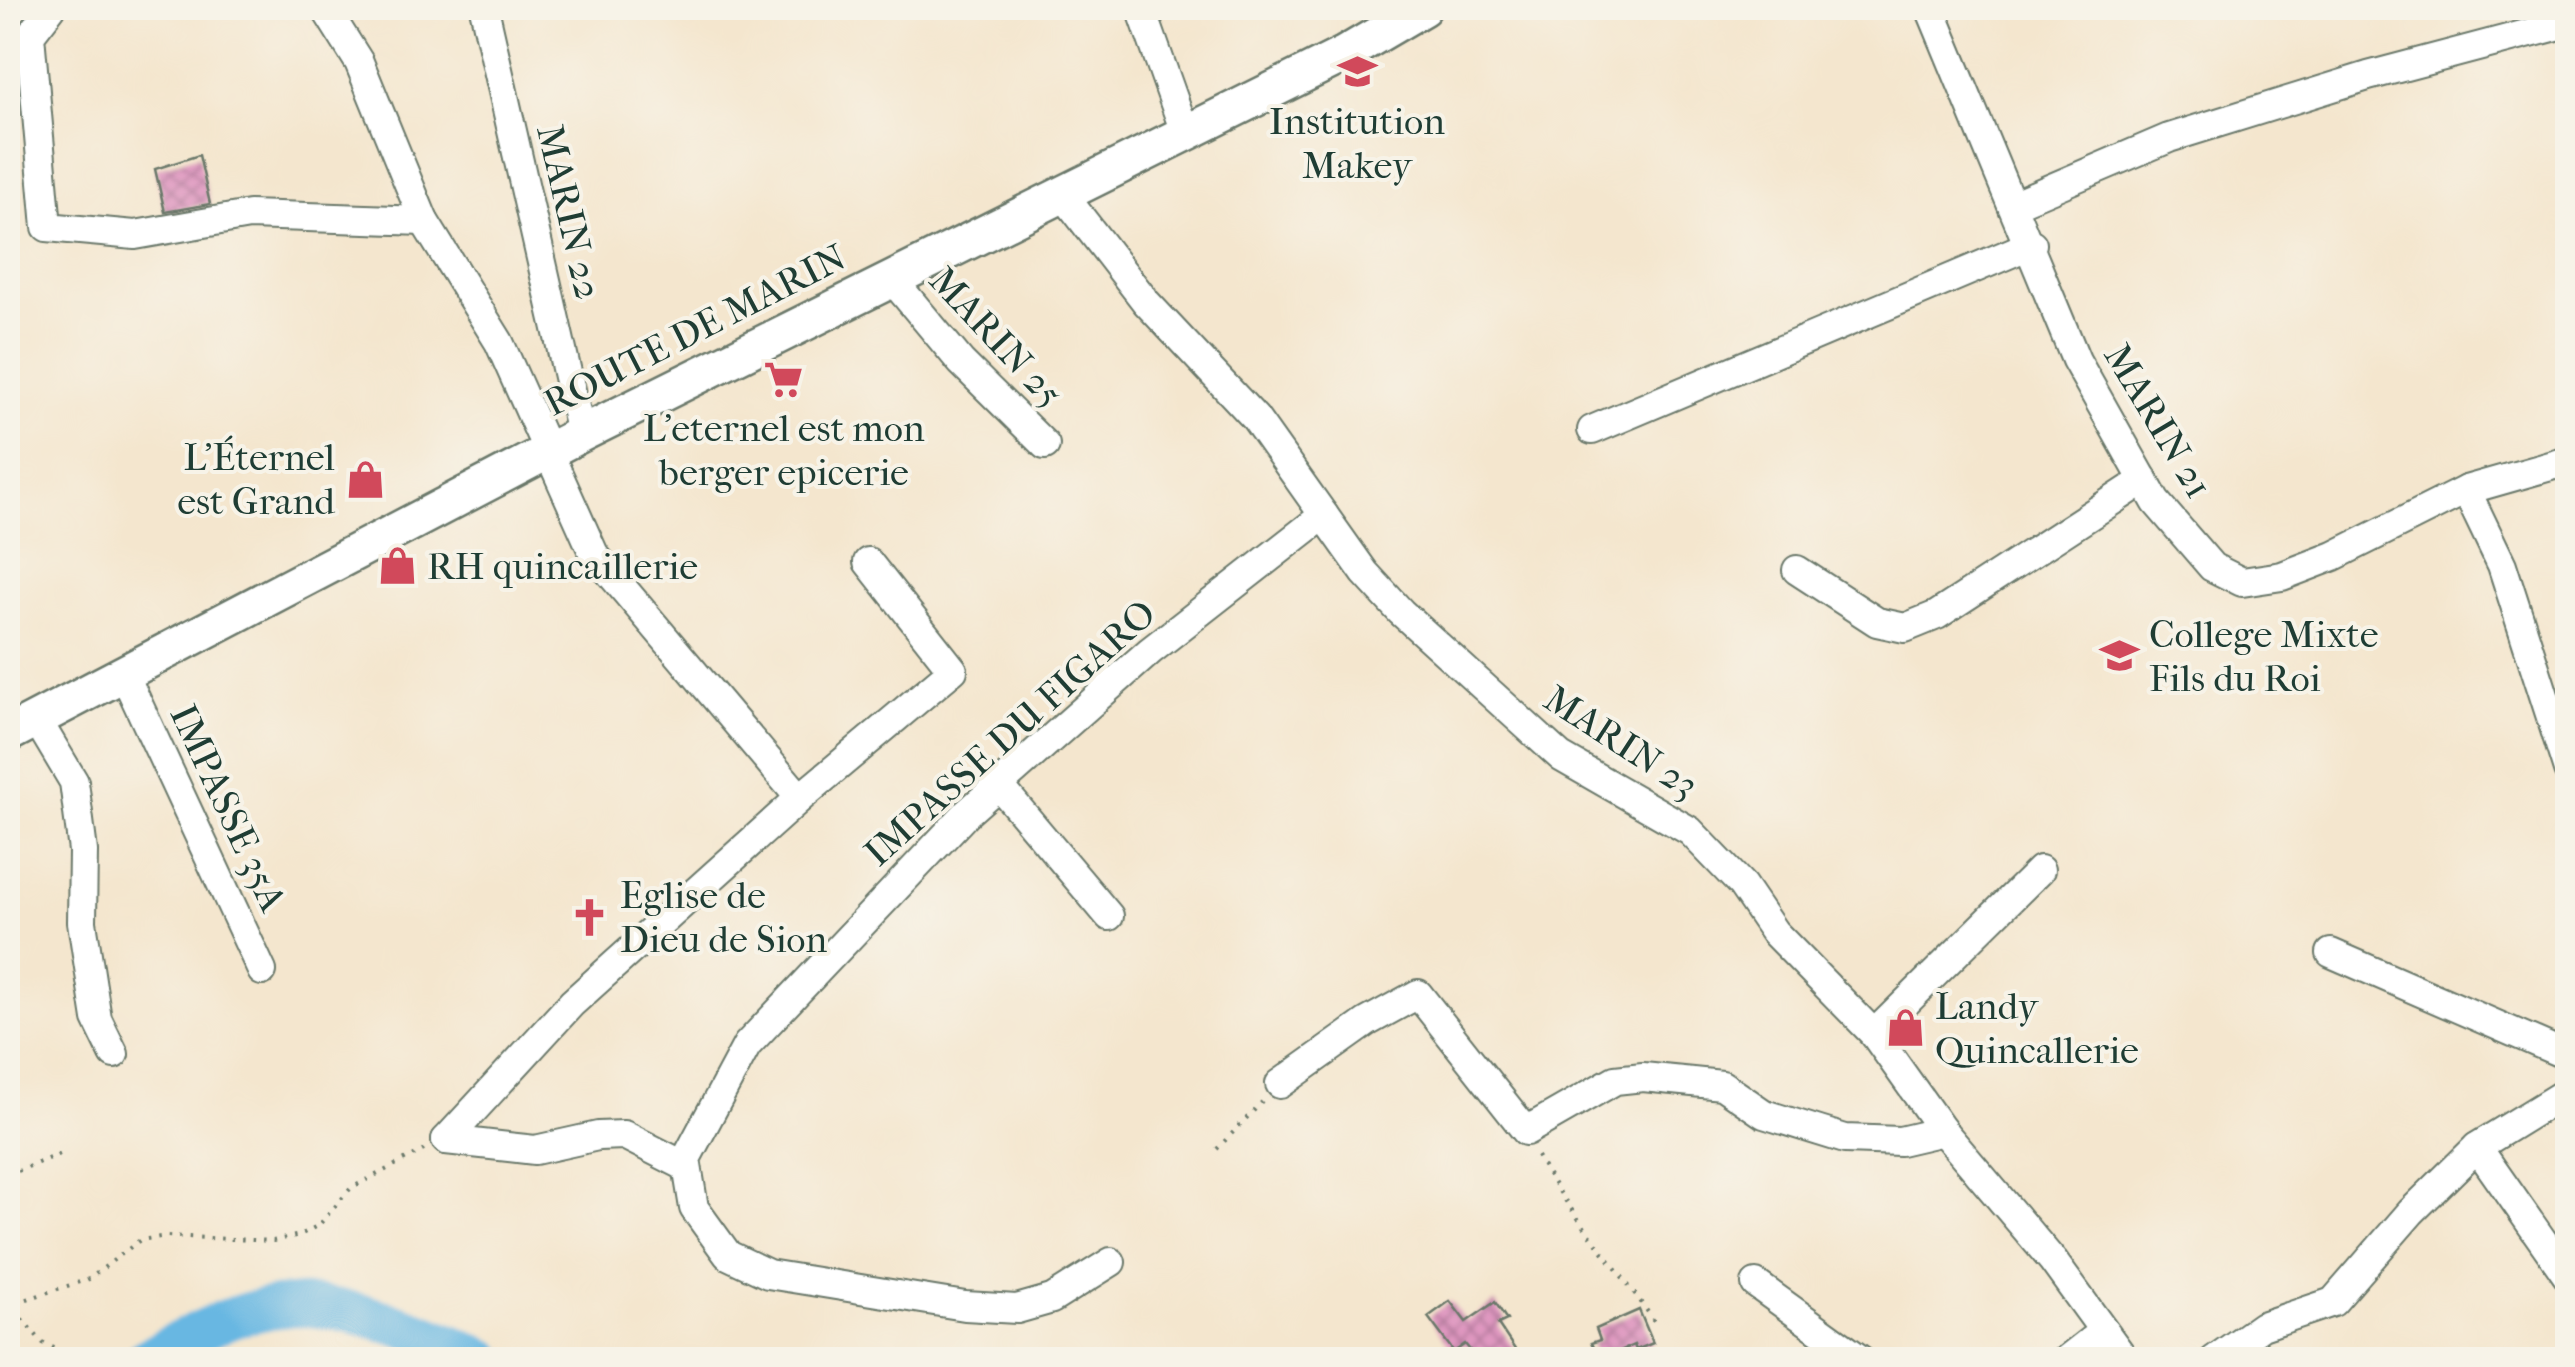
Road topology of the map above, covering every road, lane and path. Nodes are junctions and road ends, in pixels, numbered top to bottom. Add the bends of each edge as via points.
1 (52, 8) edge
2 (326, 8) edge
3 (484, 8) edge
4 (1142, 8) edge
5 (1423, 8) edge
6 (1930, 8) edge
7 (2568, 23) edge
8 (1186, 135) junction
9 (1065, 196) junction
10 (2012, 204) junction
11 (424, 221) junction
12 (2032, 244) junction
13 (892, 279) junction
14 (1592, 430) dead end
15 (581, 434) junction
16 (1046, 445) dead end
17 (547, 452) junction
18 (2568, 460) edge
19 (2144, 480) junction
20 (2466, 490) junction
21 (1324, 515) junction
22 (868, 562) dead end
23 (1797, 570) dead end
24 (126, 676) junction
25 (22, 727) edge
26 (2568, 770) edge
27 (998, 784) junction
28 (800, 798) junction
29 (2040, 870) dead end
30 (1109, 916) dead end
31 (2331, 953) dead end
32 (262, 971) dead end
33 (1874, 1034) junction
34 (114, 1054) dead end
35 (2568, 1056) edge
36 (1280, 1084) joint
37 (2568, 1091) edge
38 (1526, 1131) junction
39 (1943, 1131) junction
40 (446, 1140) junction
41 (2476, 1147) junction
42 (1217, 1149) dead end
43 (64, 1152) dead end
44 (685, 1166) junction
45 (8, 1174) edge
46 (1111, 1262) dead end
47 (2568, 1277) edge
48 (1756, 1284) dead end
49 (8, 1299) edge
50 (1658, 1327) dead end
51 (2104, 1330) junction
52 (80, 1360) edge
53 (1860, 1360) edge
54 (2066, 1360) edge
55 (2124, 1360) edge
56 (2214, 1360) edge

1 - 11 street via 30,36 47,227 135,234 249,215
2 - 11 street via 359,62
3 - 15 street, MARIN 22
4 - 8 street
5 - 8 main road, ROUTE DE MARIN
6 - 10 street, MARIN 21
7 - 10 street via 2170,138
8 - 9 main road, ROUTE DE MARIN
9 - 13 main road, ROUTE DE MARIN
9 - 21 street, MARIN 23 via 1146,302 1255,418
10 - 12 street, MARIN 21
11 - 17 street via 498,342
12 - 14 street
12 - 19 street, MARIN 21 via 2076,360
13 - 15 main road, ROUTE DE MARIN
13 - 16 street, MARIN 25 via 961,362
15 - 17 main road, ROUTE DE MARIN
17 - 24 main road, ROUTE DE MARIN
17 - 28 street via 594,554
18 - 20 street, MARIN 21
19 - 20 street, MARIN 21 via 2212,567 2242,582 2282,576 2334,556
19 - 23 street via 1937,615 1905,628 1877,622
20 - 26 street via 2502,565
21 - 27 street, IMPASSE DU FIGARO via 1150,650
21 - 33 street, MARIN 23 via 1401,612 1510,714 1561,757 1690,831 1825,989
22 - 28 street via 953,670
24 - 25 main road, ROUTE DE MARIN
24 - 32 street, IMPASSE 35A
25 - 34 street via 74,782 83,851 82,922 98,1019
27 - 30 street
27 - 44 street, IMPASSE DU FIGARO via 748,1045
28 - 40 street via 572,1003
29 - 33 street
31 - 35 street
33 - 39 street, MARIN 23
36 - 38 street via 1418,994
36 - 42 path
37 - 41 street
38 - 39 street via 1615,1080 1643,1078 1722,1085 1764,1114 1844,1139 1900,1141
38 - 50 path via 1559,1196
39 - 51 street, MARIN 23
40 - 44 street via 535,1150 624,1136
40 - 49 path via 383,1167 300,1235 272,1241 140,1240 64,1290
41 - 47 street
41 - 56 street via 2333,1302 2262,1326
43 - 45 path
44 - 46 street via 694,1208 728,1254 768,1274 1016,1309 1052,1299
48 - 53 street
49 - 52 path via 42,1343
51 - 54 street
51 - 55 street, MARIN 23

